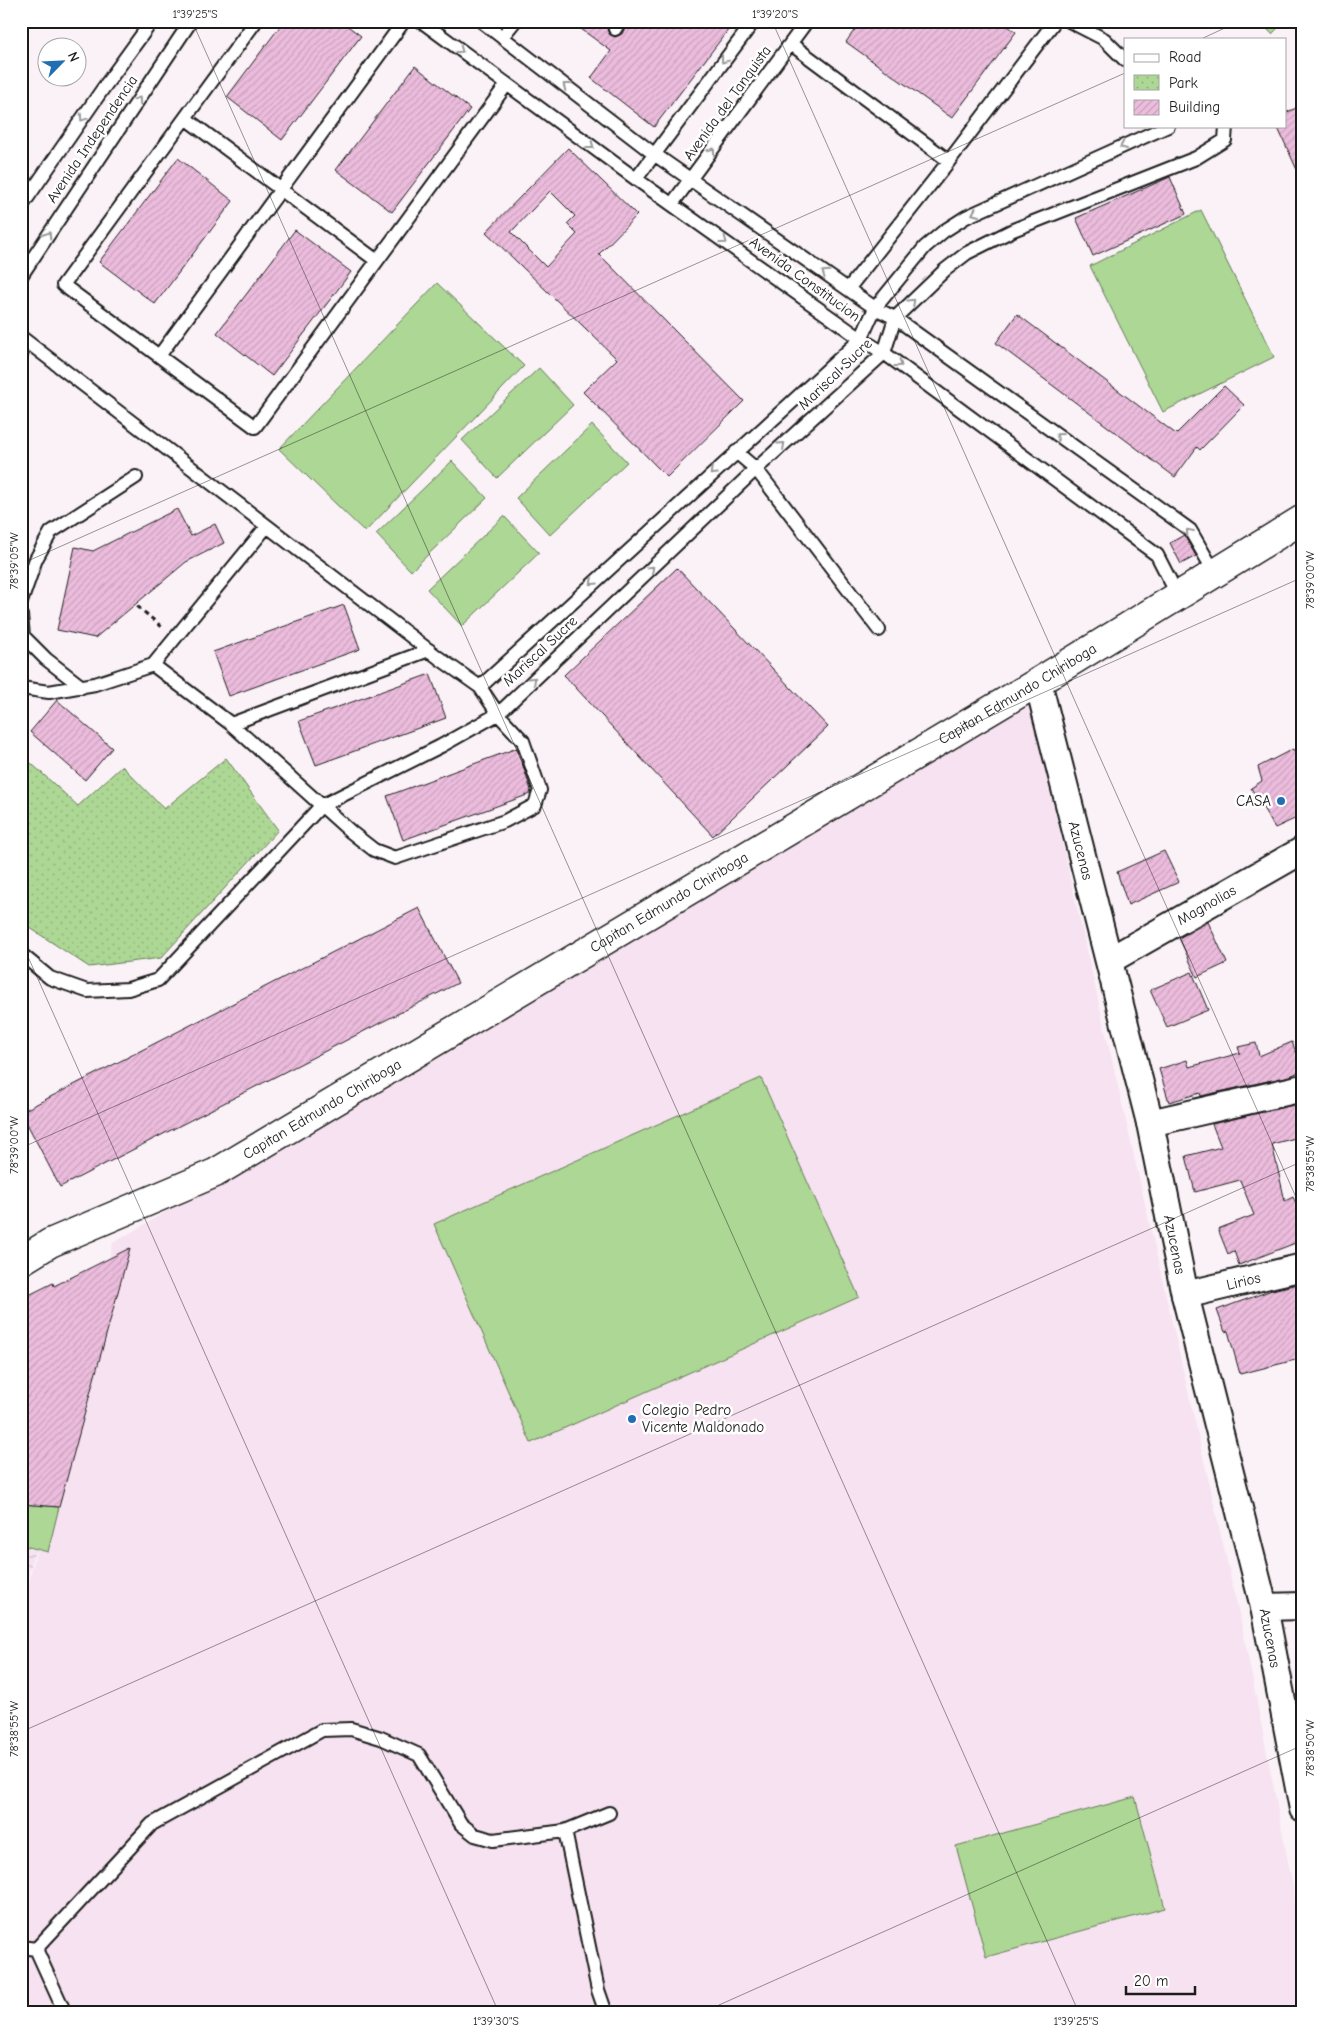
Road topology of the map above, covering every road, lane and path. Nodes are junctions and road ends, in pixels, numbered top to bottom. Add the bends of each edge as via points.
1 (152, 21) edge
2 (191, 21) edge
3 (256, 21) edge
4 (404, 21) edge
5 (421, 21) edge
6 (480, 21) edge
7 (514, 21) edge
8 (754, 21) edge
9 (807, 21) edge
10 (1055, 21) edge
11 (1069, 21) edge
12 (502, 37) junction
13 (791, 44) junction
14 (1124, 59) edge
15 (507, 84) junction
16 (185, 118) junction
17 (1164, 128) edge
18 (1226, 128) edge
19 (654, 154) junction
20 (949, 161) junction
21 (636, 179) junction
22 (691, 179) junction
23 (281, 189) junction
24 (672, 204) junction
25 (21, 207) edge
26 (377, 261) junction
27 (21, 276) edge
28 (848, 289) junction
29 (875, 308) junction
30 (895, 318) junction
31 (24, 339) edge
32 (861, 339) junction
33 (884, 353) junction
34 (21, 356) edge
35 (159, 356) junction
36 (736, 452) junction
37 (756, 469) junction
38 (136, 477) dead end
39 (1303, 519) edge
40 (267, 526) junction
41 (1215, 573) junction
42 (1178, 596) junction
43 (21, 602) edge
44 (137, 606) dead end
45 (21, 615) edge
46 (879, 630) dead end
47 (175, 639) junction
48 (428, 650) junction
49 (153, 665) junction
50 (1038, 682) junction
51 (480, 686) junction
52 (82, 687) junction
53 (21, 688) edge
54 (498, 714) junction
55 (231, 724) junction
56 (321, 806) junction
57 (1303, 850) edge
58 (21, 954) edge
59 (1110, 960) junction
60 (1303, 1088) edge
61 (1150, 1123) junction
62 (25, 1256) edge
63 (1303, 1267) edge
64 (1185, 1296) junction
65 (1264, 1606) junction
66 (1303, 1606) edge
67 (1303, 1809) edge
68 (608, 1813) dead end
69 (565, 1831) junction
70 (21, 1947) edge
71 (36, 1949) junction
72 (65, 2013) edge
73 (606, 2013) edge

1 -> 25 lane, Avenida Independencia
27 -> 2 lane, Avenida Independencia
3 - 16 lane
4 - 23 lane
5 -> 15 lane, Avenida Constitucion
6 - 12 lane, Avenida Constitucion
7 - 12 lane
8 -> 19 lane, Avenida del Tanquista
9 - 13 lane, Avenida del Tanquista
10 - 20 lane
11 - 14 lane via 1104,39
19 -> 12 lane, Avenida Constitucion
13 - 20 lane
22 -> 13 lane, Avenida del Tanquista
15 -> 21 lane, Avenida Constitucion
15 - 26 lane
16 - 23 lane
16 - 35 lane via 63,285
17 -> 29 lane, Mariscal Sucre via 966,217 925,247
30 -> 18 lane, Mariscal Sucre via 967,253 1013,230 1196,158 1225,140
19 - 21 lane, Avenida del Tanquista
19 - 22 lane, Avenida Constitucion
20 - 28 lane
21 - 24 lane, Avenida Constitucion
22 - 24 lane, Avenida del Tanquista
28 -> 22 lane, Avenida Constitucion
23 - 26 lane
23 - 35 lane
24 -> 32 lane, Avenida Constitucion
26 - 35 lane via 255,427
28 - 29 lane, Avenida Constitucion
29 - 30 lane, Avenida Constitucion
29 - 32 lane, Mariscal Sucre
30 - 33 lane, Mariscal Sucre
41 -> 30 lane, Avenida Constitucion via 1190,530
31 - 34 lane
31 - 40 lane
32 - 33 lane, Avenida Constitucion
32 - 36 lane, Mariscal Sucre
37 -> 33 lane, Mariscal Sucre
33 -> 42 lane, Avenida Constitucion via 1157,555
36 - 37 lane
36 -> 51 lane, Mariscal Sucre
37 - 46 lane
54 -> 37 lane, Mariscal Sucre
38 - 43 lane via 51,532 36,559
39 - 41 street, Capitan Edmundo Chiriboga
40 - 47 lane
40 - 48 lane
41 - 42 street, Capitan Edmundo Chiriboga
42 - 50 street, Capitan Edmundo Chiriboga
44 - 47 path
45 - 52 lane via 23,636 46,660
47 - 49 lane
48 - 51 lane
48 - 55 lane
49 - 52 lane
49 - 55 lane
50 - 59 street, Azucenas
50 - 62 street, Capitan Edmundo Chiriboga via 215,1173
51 - 54 lane
52 - 53 lane via 49,692
54 - 56 lane, Mariscal Sucre
54 - 56 lane via 523,741 540,790 534,805 505,821 395,858 374,850
55 - 56 lane
56 - 58 lane via 158,980 128,989 87,991 50,978
57 - 59 street, Magnolias
59 - 61 street, Azucenas
60 - 61 street
61 - 64 street, Azucenas
63 - 64 street, Lirios
64 - 65 street, Azucenas
65 - 66 street
65 - 67 street, Azucenas
68 - 69 lane
69 - 71 lane via 493,1840 475,1835 461,1824 420,1755 382,1738 351,1729 322,1730 152,1824
69 - 73 lane via 598,1990
70 - 71 lane
71 - 72 lane

